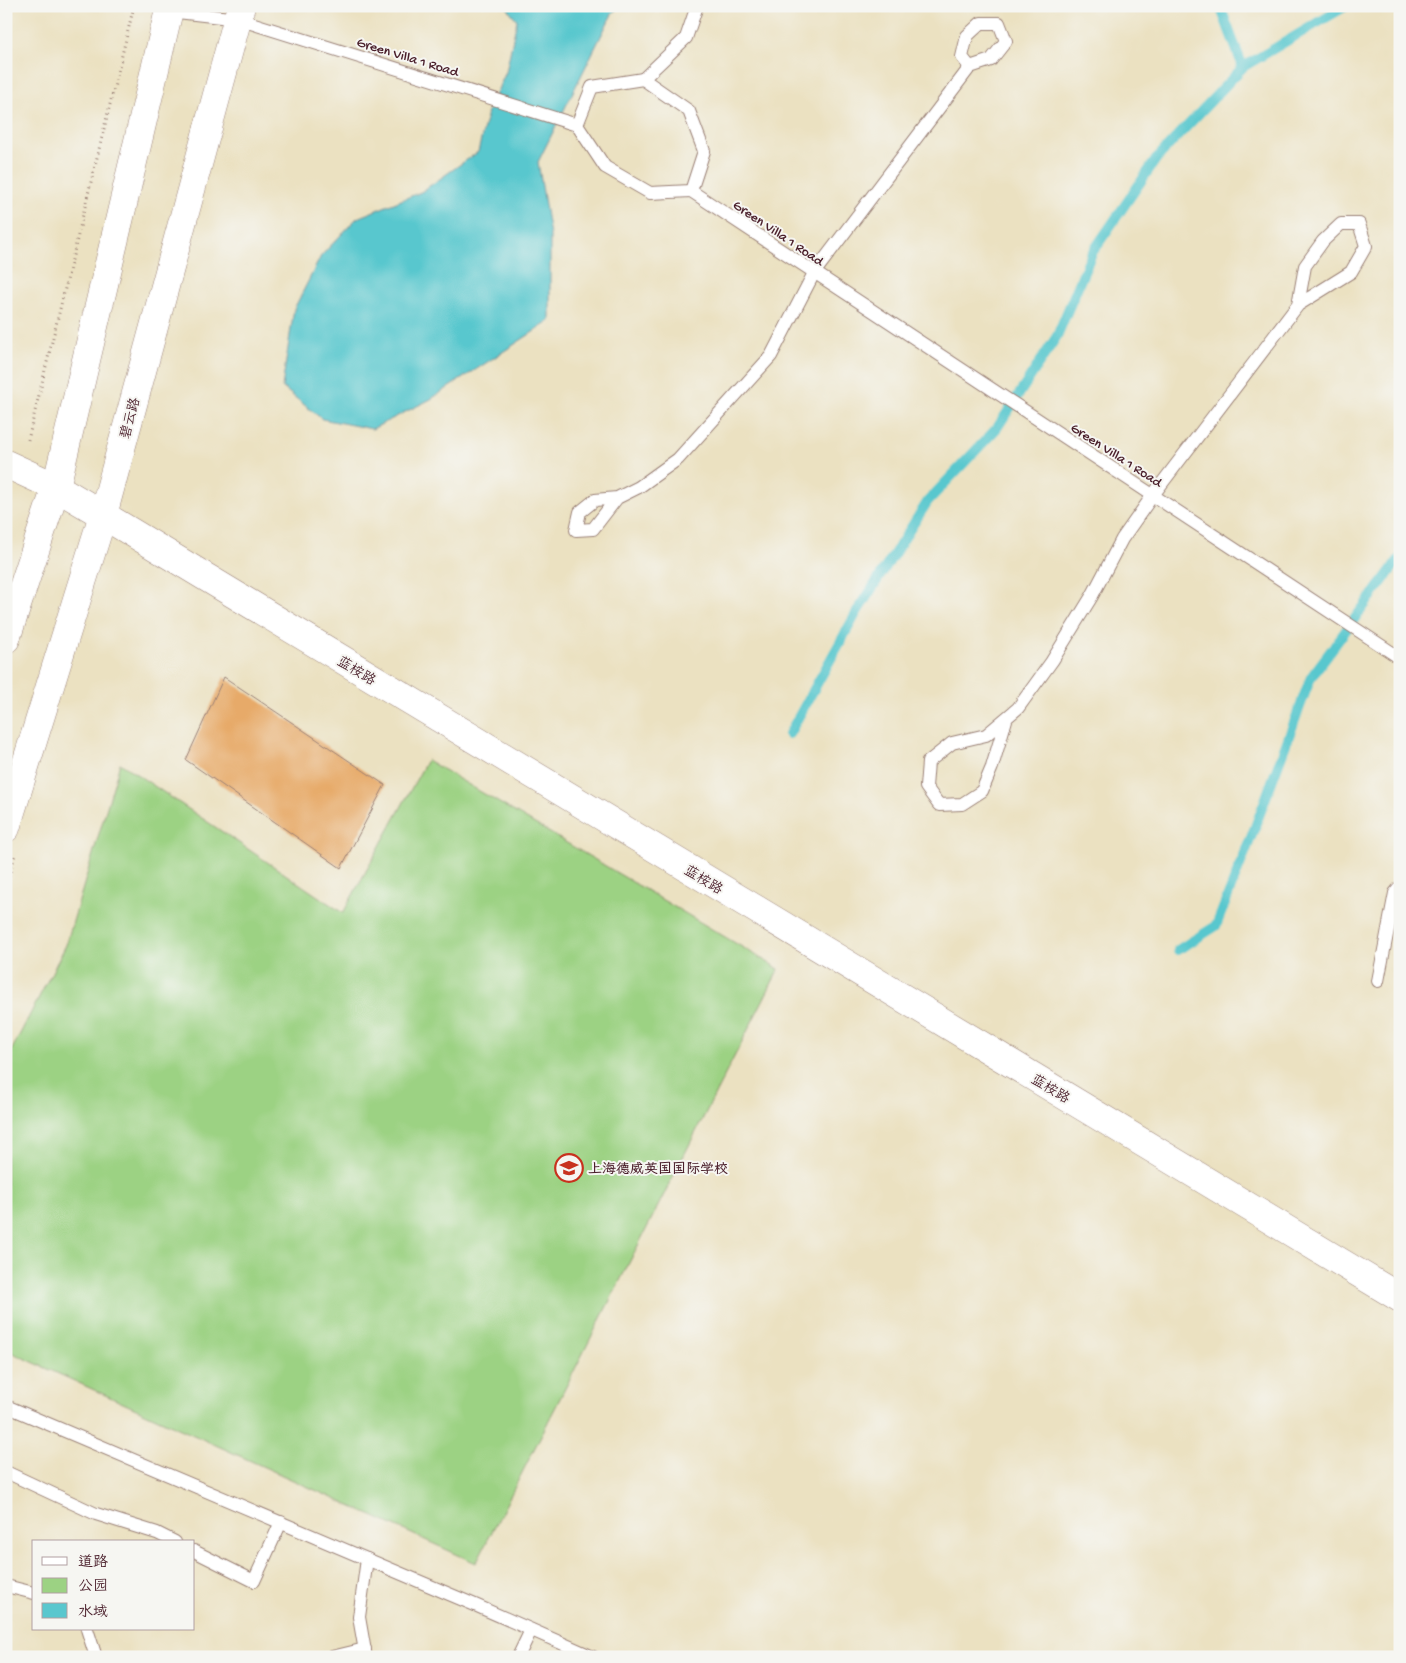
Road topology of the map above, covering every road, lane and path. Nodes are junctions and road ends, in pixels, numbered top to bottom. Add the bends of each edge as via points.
1 (134, 6) edge
2 (697, 6) edge
3 (170, 9) edge
4 (240, 13) edge
5 (970, 67) dead end
6 (643, 79) junction
7 (577, 125) junction
8 (691, 191) junction
9 (814, 273) junction
10 (1298, 305) junction
11 (13, 468) edge
12 (56, 487) junction
13 (1153, 495) junction
14 (617, 498) dead end
15 (6, 514) edge
16 (103, 515) junction
17 (6, 639) edge
18 (1400, 658) edge
19 (1006, 720) junction
20 (6, 828) edge
21 (1400, 887) edge
22 (1378, 981) dead end
23 (1400, 1298) edge
24 (6, 1406) edge
25 (6, 1472) edge
26 (281, 1522) junction
27 (171, 1540) edge
28 (195, 1551) edge
29 (367, 1559) junction
30 (6, 1586) edge
31 (32, 1592) edge
32 (87, 1630) edge
33 (531, 1630) junction
34 (366, 1653) edge
35 (96, 1657) edge
36 (332, 1657) edge
37 (518, 1657) edge
38 (593, 1657) edge

1 - 11 path
2 - 6 lane via 686,38
3 - 4 lane, Green Villa 1 Road
3 - 12 street
4 - 7 lane, Green Villa 1 Road
4 - 16 street, 碧云路
5 - 9 lane
6 - 7 lane via 592,87
6 - 8 lane via 689,111 704,151
7 - 8 lane via 605,167 650,193
8 - 9 lane, Green Villa 1 Road
9 - 13 lane, Green Villa 1 Road
9 - 14 lane via 771,356 678,459 639,487
10 - 10 lane via 1351,272 1366,246 1359,224 1341,224 1323,240 1305,266
10 - 13 lane
11 - 12 street, 蓝桉路
11 - 15 path
12 - 16 street, 蓝桉路
12 - 17 street
13 - 18 lane, Green Villa 1 Road
13 - 19 lane via 1122,539 1052,661
16 - 20 street, 碧云路
16 - 23 street, 蓝桉路
19 - 19 lane via 982,791 962,804 939,805 926,787 928,762 952,743 986,735
21 - 22 lane via 1395,893
24 - 26 lane
25 - 27 lane via 96,1514
26 - 28 lane via 254,1580
26 - 29 lane
29 - 33 lane
29 - 34 lane via 359,1618
30 - 31 lane
32 - 35 lane
33 - 37 lane
33 - 38 lane
34 - 36 lane

